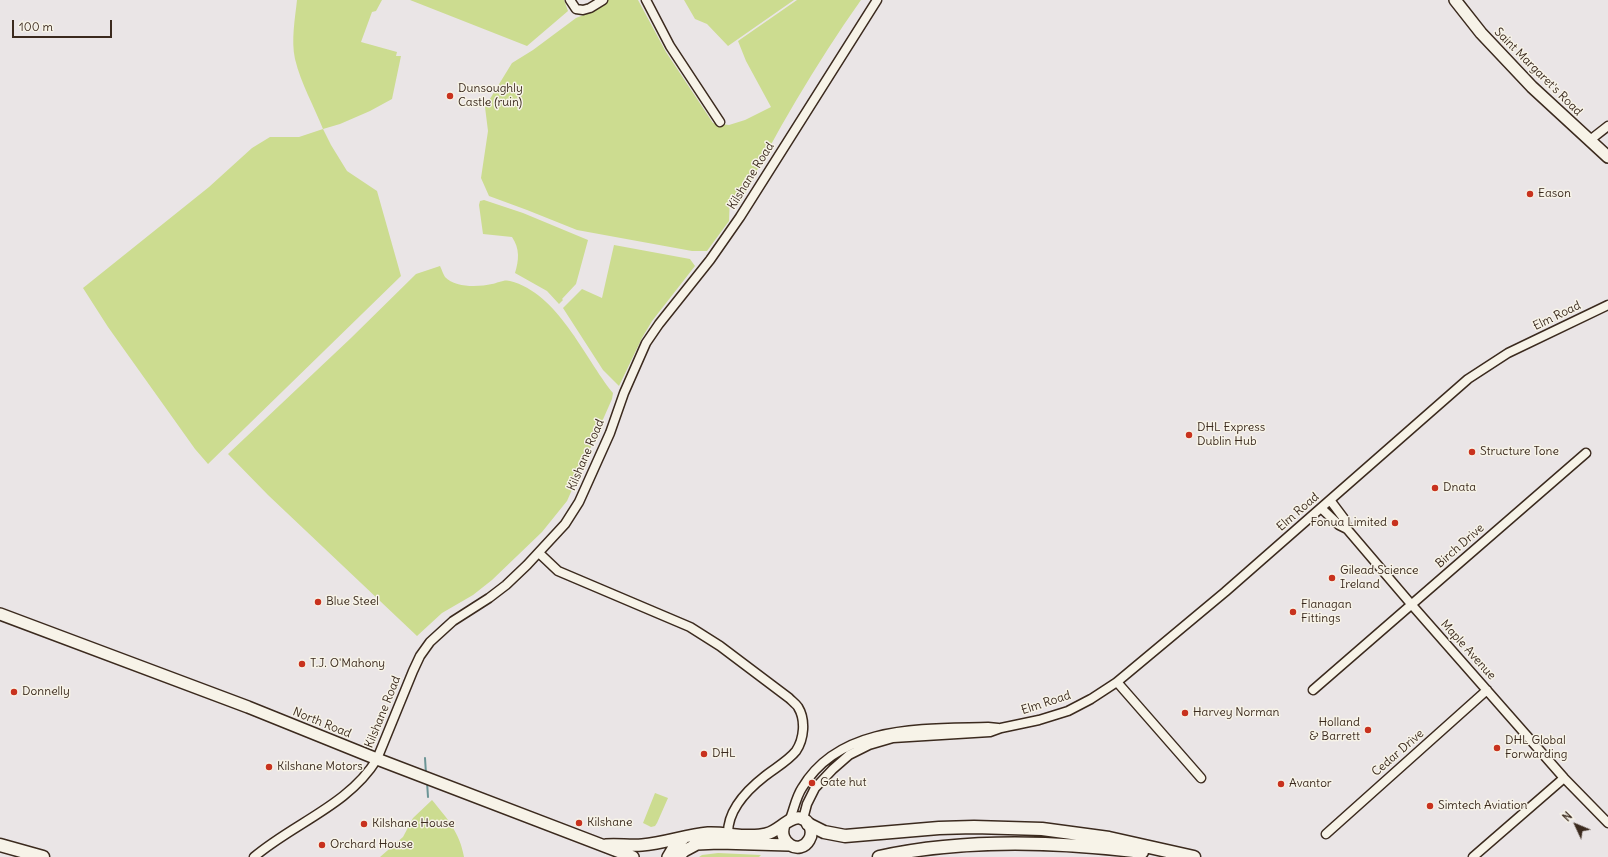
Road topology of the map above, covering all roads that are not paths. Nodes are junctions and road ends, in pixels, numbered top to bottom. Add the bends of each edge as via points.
1 (570, 0) edge
2 (603, 0) edge
3 (646, 0) edge
4 (877, 0) edge
5 (1455, 0) edge
6 (720, 122) dead end
7 (1608, 126) edge
8 (1590, 140) junction
9 (1608, 157) edge
10 (1608, 305) edge
11 (1586, 453) dead end
12 (1330, 500) junction
13 (1321, 508) junction
14 (1346, 528) junction
15 (539, 553) junction
16 (1411, 604) junction
17 (0, 614) edge
18 (1117, 682) junction
19 (1313, 690) dead end
20 (1487, 690) junction
21 (1001, 728) junction
22 (377, 759) junction
23 (1201, 778) dead end
24 (1564, 778) junction
25 (787, 822) junction
26 (806, 822) junction
27 (1608, 823) edge
28 (728, 833) junction
29 (1326, 834) dead end
30 (685, 837) junction
31 (706, 843) junction
32 (0, 845) edge
33 (601, 845) junction
34 (789, 845) junction
35 (43, 857) edge
36 (254, 857) edge
37 (633, 857) edge
38 (668, 857) edge
39 (678, 857) edge
40 (689, 857) edge
41 (879, 857) edge
42 (1167, 857) edge
43 (1194, 857) edge
44 (1473, 857) edge

1 - 2 street via 576,9 583,10
3 - 6 street via 670,46
4 - 15 street, Kilshane Road via 740,218 646,343 579,502 565,524
5 - 8 main road, Saint Margaret's Road via 1481,33 1528,83
7 - 8 street
8 - 9 main road, Saint Margaret's Road
10 - 12 street, Elm Road via 1508,353 1478,372
11 - 16 street, Birch Drive
12 - 13 street, Elm Road
12 - 14 street, Maple Avenue via 1345,520
13 - 14 street, Maple Avenue via 1339,525
13 - 18 street, Elm Road
14 - 16 street, Maple Avenue
15 - 22 street, Kilshane Road via 506,585 452,621 430,642 413,671
15 - 28 street via 558,571 706,636 798,707 803,729 801,741 784,762 744,795 729,821
16 - 19 street, Birch Drive
16 - 20 street, Maple Avenue
17 - 22 main road, North Road via 248,707
18 - 21 street, Elm Road via 1068,711
18 - 23 street
20 - 24 street, Maple Avenue
20 - 29 street, Cedar Drive
21 - 25 street, Elm Road via 911,729 868,738 846,747 826,760 814,772 798,794
21 - 26 street, Elm Road via 990,732 893,738 869,745 849,755 815,788 807,804
22 - 33 main road, North Road
22 - 36 street, Kilshane Road via 370,770 342,798
24 - 27 street, Maple Avenue
24 - 44 street
25 - 26 main road via 799,818
25 - 28 main road via 763,835
25 - 34 main road via 782,833
26 - 34 main road via 811,833 808,842 799,847
26 - 43 highway via 824,832 846,836 946,828 1042,829 1109,838
28 - 30 main road
30 - 33 main road via 641,845
30 - 38 main road
31 - 34 main road
31 - 39 main road via 691,846
31 - 40 main road
32 - 35 highway
33 - 37 main road, North Road
41 - 42 highway via 934,849 999,844 1064,844

